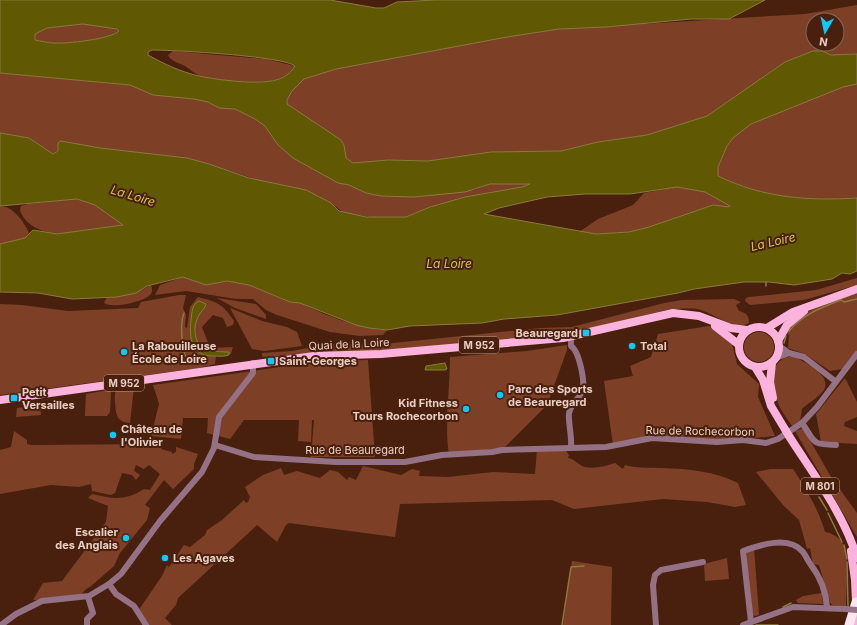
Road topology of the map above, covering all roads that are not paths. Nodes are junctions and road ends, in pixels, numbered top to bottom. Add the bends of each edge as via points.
1 (857, 289) edge
2 (813, 305) junction
3 (699, 316) junction
4 (767, 328) junction
5 (747, 330) junction
6 (571, 336) junction
7 (779, 343) junction
8 (738, 344) junction
9 (789, 353) junction
10 (857, 354) edge
11 (774, 360) junction
12 (253, 363) junction
13 (755, 367) junction
14 (835, 381) junction
15 (0, 400) edge
16 (781, 423) junction
17 (802, 423) junction
18 (836, 444) dead end
19 (215, 445) junction
20 (570, 447) junction
21 (849, 538) junction
22 (857, 558) edge
23 (703, 562) dead end
24 (109, 584) junction
25 (88, 596) junction
26 (857, 606) edge
27 (827, 608) junction
28 (751, 622) junction
29 (857, 624) edge
30 (1, 625) edge
31 (87, 625) edge
32 (146, 625) edge
33 (656, 625) edge
34 (743, 625) edge
35 (849, 625) edge

1 - 2 main road
2 - 4 main road via 793,312
2 - 7 main road via 787,325
3 - 5 main road, M 952 via 731,328
3 - 6 main road, Quai de la Loire / M 952 via 681,313 662,315
3 - 8 main road, M 952 via 724,331
4 - 5 main road via 758,326
4 - 7 main road via 776,335
5 - 8 main road
6 - 12 main road, Quai de la Loire / M 952
6 - 20 street via 571,346 576,350 584,382 582,394 572,403 569,412
7 - 9 street
7 - 11 main road
8 - 13 main road via 744,362
9 - 11 street
9 - 14 street via 804,357
10 - 14 street, Rue de Rochecorbon
11 - 13 main road via 761,368
11 - 16 main road, M 801 via 771,387
12 - 15 main road, Quai de la Loire / M 952
12 - 19 street via 253,372 219,418
13 - 16 main road, M 801 via 763,380 770,406
14 - 17 street, Rue de Rochecorbon
16 - 21 main road, M 801 via 828,498
17 - 18 street via 815,442 824,445
17 - 20 street, Rue de Rochecorbon via 778,439 766,443 748,440 717,442 652,438 606,447
19 - 20 street, Rue de Beauregard via 248,456 336,462 405,462 442,455
19 - 24 street via 195,482 160,521 132,561
21 - 22 main road, M 801
21 - 26 main road, M 801
23 - 33 street via 661,570 655,575 653,586
24 - 25 street
24 - 32 street via 116,594 134,606
25 - 30 street via 42,601
25 - 31 street via 94,613 87,619
26 - 27 street, bridge via 845,609
26 - 29 main road, M 801
26 - 35 highway
27 - 28 street via 793,607
27 - 28 street via 823,586 802,552 790,545 779,543 743,550
28 - 34 street

